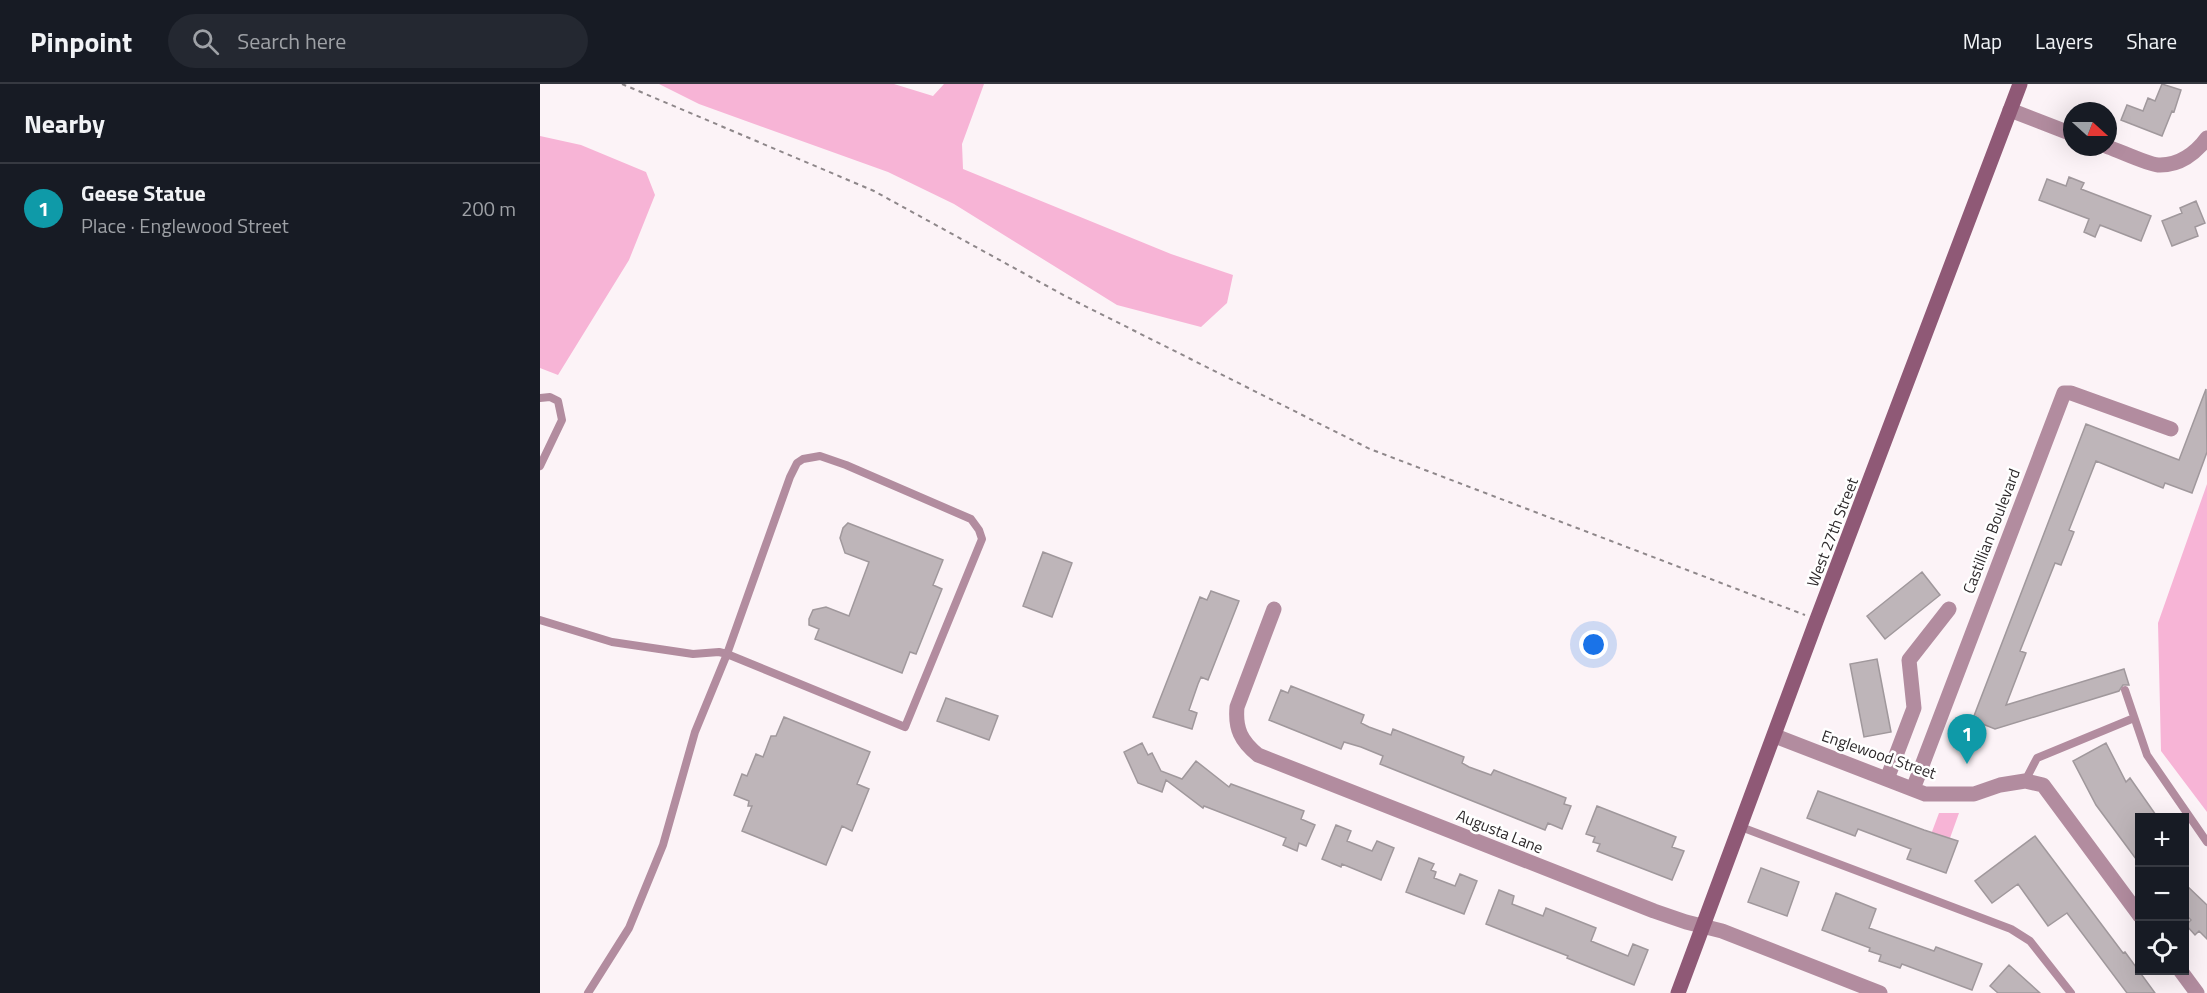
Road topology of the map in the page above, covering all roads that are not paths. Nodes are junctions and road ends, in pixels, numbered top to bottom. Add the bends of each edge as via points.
1 (2020, 84) edge
2 (2010, 110) junction
3 (2063, 131) edge
4 (2207, 138) edge
5 (2117, 150) edge
6 (540, 398) edge
7 (2171, 429) dead end
8 (540, 466) edge
9 (1274, 609) dead end
10 (1949, 609) dead end
11 (540, 620) edge
12 (727, 654) junction
13 (2124, 690) dead end
14 (2134, 718) junction
15 (1774, 736) junction
16 (1887, 779) junction
17 (2025, 781) junction
18 (1913, 789) junction
19 (1741, 827) junction
20 (2207, 842) edge
21 (2135, 911) edge
22 (1703, 927) junction
23 (2184, 975) edge
24 (588, 993) edge
25 (1678, 993) edge
26 (1880, 993) edge
27 (2071, 993) edge
28 (2197, 993) edge

1 - 2 main road, West 27th Street
2 - 3 street
2 - 15 main road, West 27th Street
4 - 5 street via 2184,160 2158,165
6 - 8 lane via 558,401 562,420
7 - 18 street, Castillian Boulevard via 2064,393
9 - 22 street, Augusta Lane via 1237,707 1239,734 1258,755
10 - 16 street, Castillian Boulevard via 1909,660 1914,708
11 - 12 lane via 612,642 693,654
12 - 12 lane via 905,727 982,539 979,530 971,519 846,465 820,456 803,459 790,477
12 - 24 lane via 695,732 659,855 629,928
13 - 14 lane
14 - 17 lane via 2037,758
14 - 20 lane via 2147,755
15 - 16 street, Englewood Street
15 - 19 main road, West 27th Street
16 - 18 street, Englewood Street
17 - 18 street, Englewood Street via 1974,795 1925,794
17 - 21 street, Englewood Street via 2043,785
19 - 22 main road, West 27th Street
19 - 27 lane via 2011,929 2030,940
22 - 25 main road, West 27th Street
22 - 26 street, Augusta Lane
23 - 28 street

